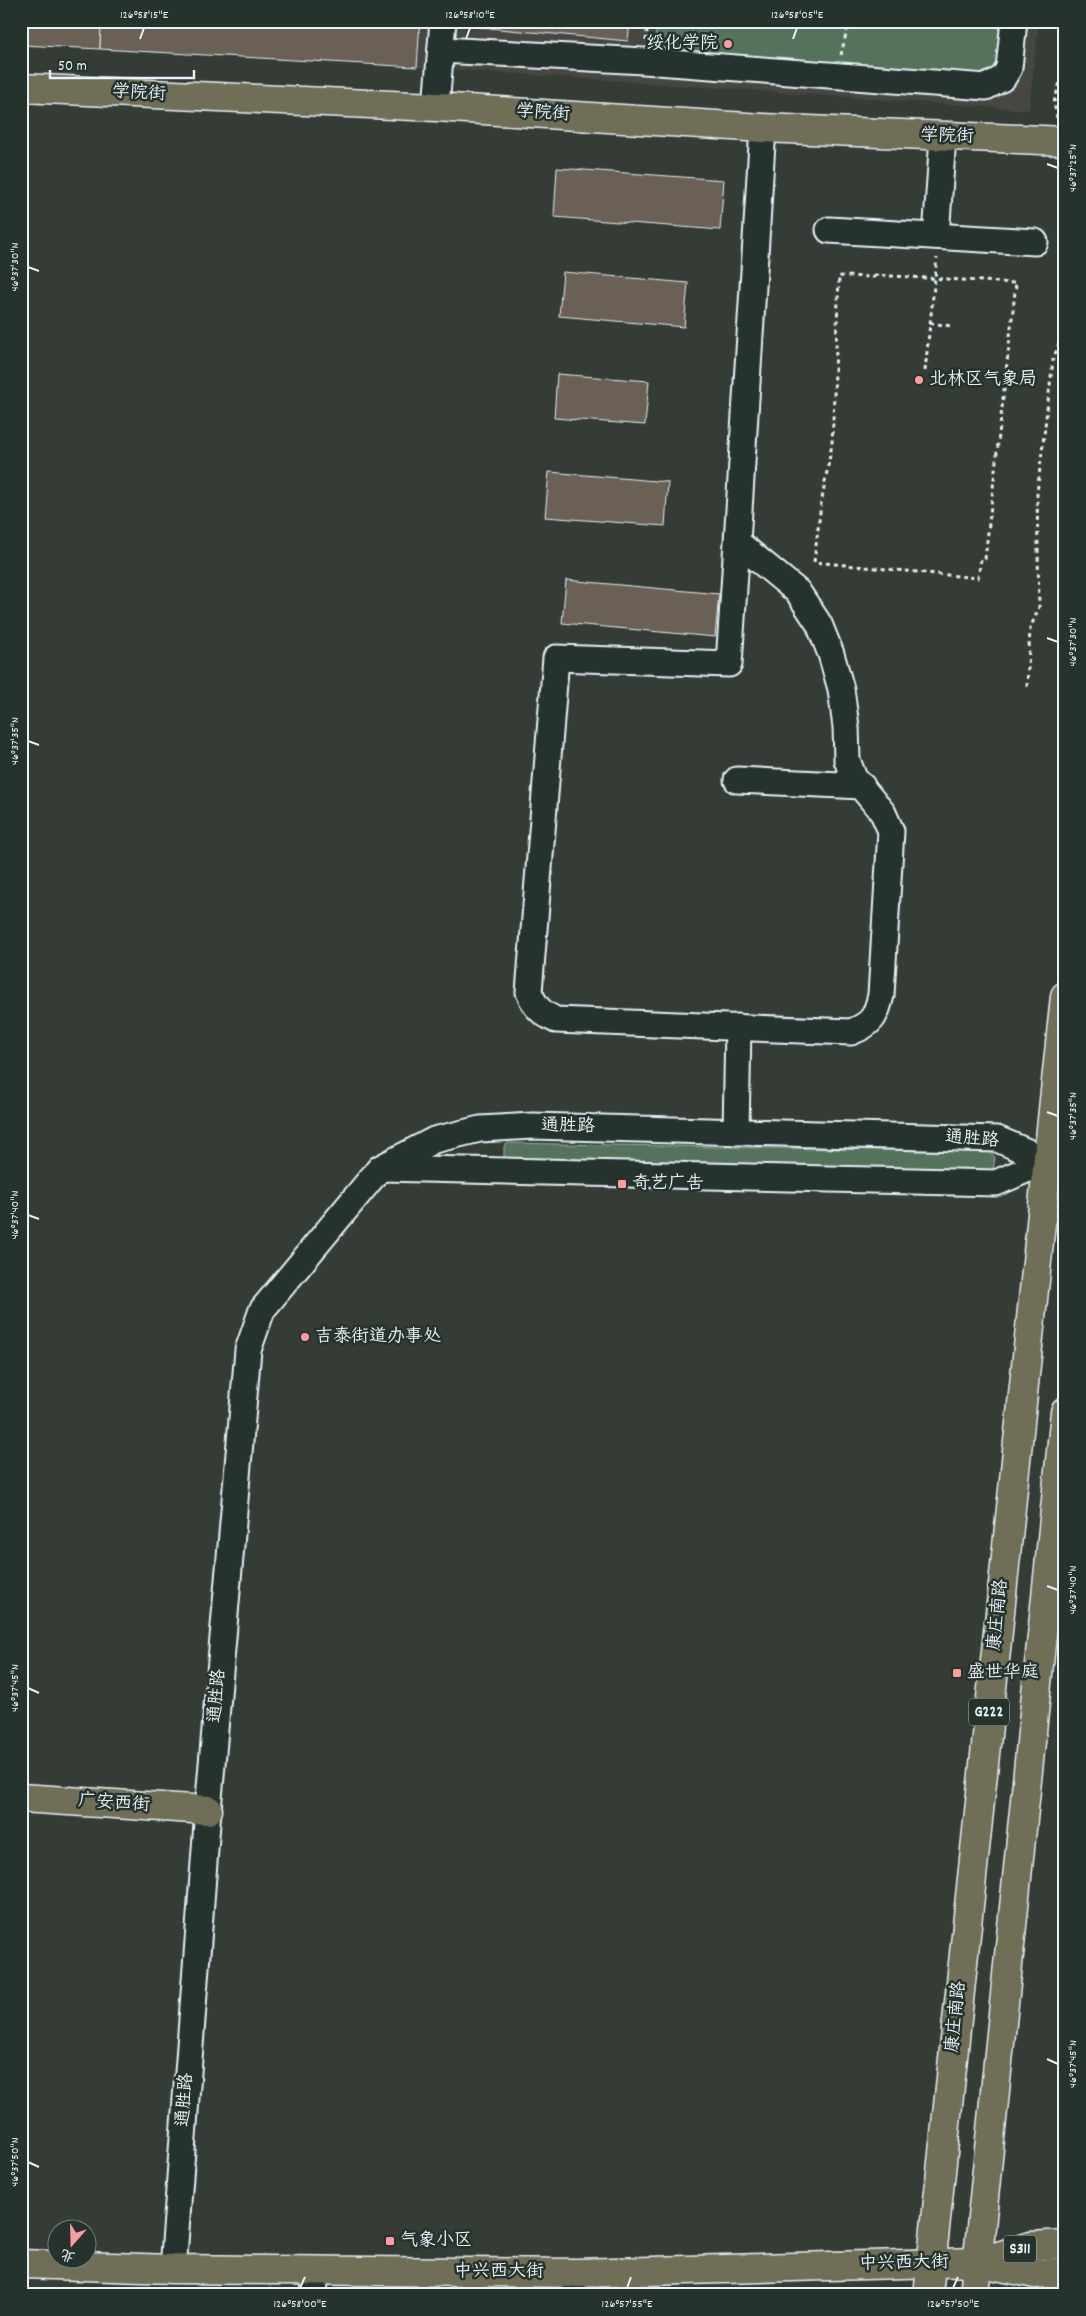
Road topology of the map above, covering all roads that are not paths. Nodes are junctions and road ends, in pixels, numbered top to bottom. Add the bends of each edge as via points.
1 (443, 21) edge
2 (1014, 21) edge
3 (440, 50) junction
4 (21, 88) edge
5 (436, 107) junction
6 (763, 128) junction
7 (943, 136) junction
8 (1061, 141) edge
9 (829, 230) dead end
10 (938, 236) junction
11 (1035, 242) dead end
12 (737, 542) junction
13 (737, 780) dead end
14 (862, 786) junction
15 (1065, 996) edge
16 (738, 1027) junction
17 (736, 1132) junction
18 (1056, 1157) edge
19 (380, 1168) junction
20 (1065, 1412) edge
21 (1059, 1530) edge
22 (21, 1798) edge
23 (208, 1810) junction
24 (1065, 2244) edge
25 (977, 2262) junction
26 (931, 2263) junction
27 (21, 2264) edge
28 (174, 2269) junction
29 (1065, 2272) edge
30 (315, 2282) edge
31 (574, 2284) edge
32 (928, 2295) edge
33 (974, 2295) edge

1 - 3 street
2 - 3 street via 1009,68 1003,78 986,86
3 - 5 street
4 - 5 main road, 学院街
5 - 6 main road, 学院街
6 - 7 main road, 学院街
6 - 12 street
7 - 8 main road, 学院街
7 - 10 street
9 - 10 street
10 - 11 street
12 - 14 street via 798,592 818,624 841,689 847,760 854,778
12 - 16 street via 729,664 556,658 529,992 542,1014 556,1020
13 - 14 street
14 - 16 street via 883,813 891,831 881,995 877,1012 867,1026 852,1032
15 - 18 main road, 康庄南路 / G222
16 - 17 street
17 - 18 street, 通胜路 via 997,1139
17 - 19 street, 通胜路 via 533,1126 480,1129 434,1140
18 - 19 street via 996,1183
18 - 26 main road, 康庄南路 / G222
19 - 23 street, 通胜路 via 262,1310 248,1350
20 - 21 main road, G222
21 - 25 main road, G222
22 - 23 main road, 广安西街
23 - 28 street, 通胜路
24 - 25 main road, 中兴西大街 / S311 via 1030,2246
25 - 26 main road, 中兴西大街 / S311
25 - 29 main road, 中兴西大街 / S311 via 1035,2274
25 - 33 main road, G222
26 - 31 main road, 中兴西大街 / S311
26 - 32 main road, G222
27 - 28 main road, 中兴西大街 / S311
28 - 30 main road, 中兴西大街 / S311
30 - 31 main road, 中兴西大街 / S311

